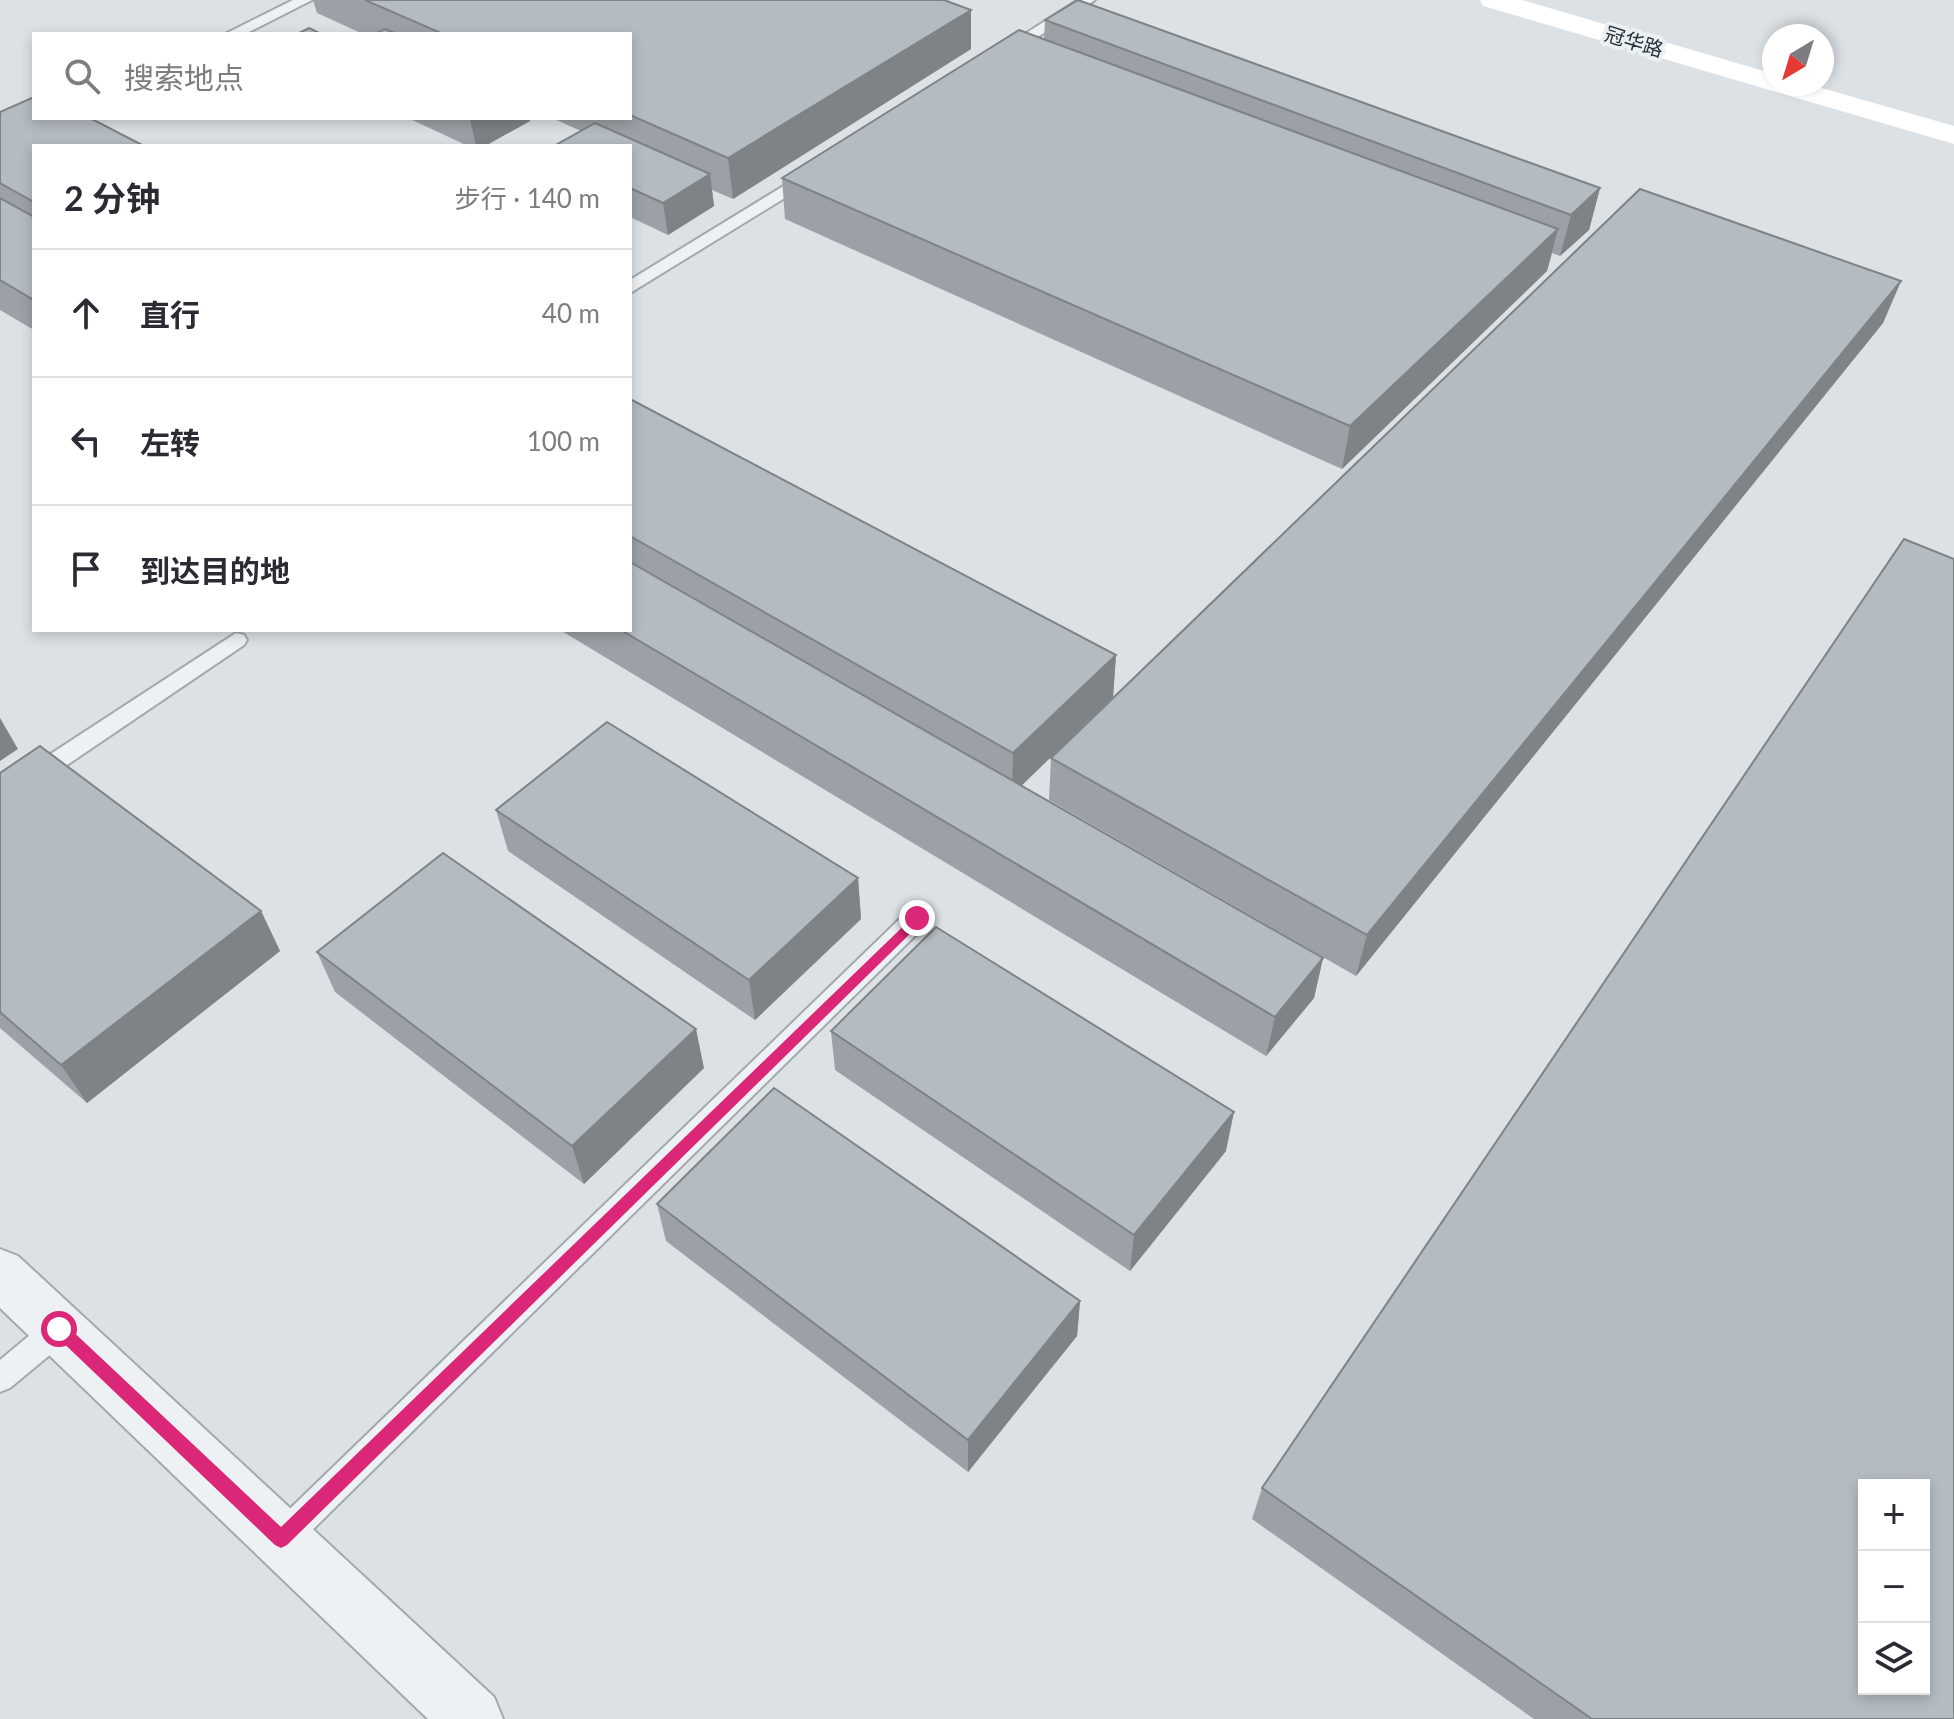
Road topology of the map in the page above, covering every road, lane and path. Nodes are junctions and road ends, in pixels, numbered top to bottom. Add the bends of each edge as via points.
1 (305, 0) edge
2 (1493, 0) edge
3 (1567, 0) edge
4 (1084, 1) edge
5 (237, 32) edge
6 (1762, 57) edge
7 (991, 61) edge
8 (1834, 78) edge
9 (1762, 80) edge
10 (1818, 96) edge
11 (1954, 112) edge
12 (1954, 135) edge
13 (817, 170) edge
14 (632, 287) edge
15 (236, 640) dead end
16 (0, 799) edge
17 (917, 918) dead end
18 (0, 1273) edge
19 (59, 1329) junction
20 (0, 1378) edge
21 (281, 1539) junction
22 (472, 1719) edge

1 - 5 lane
2 - 9 main road, 冠华路
3 - 6 main road, 冠华路
4 - 7 lane
8 - 11 main road
10 - 12 main road, 冠华路
13 - 14 lane
15 - 16 lane
17 - 21 lane
18 - 19 street
19 - 20 lane
19 - 21 street
21 - 22 street

